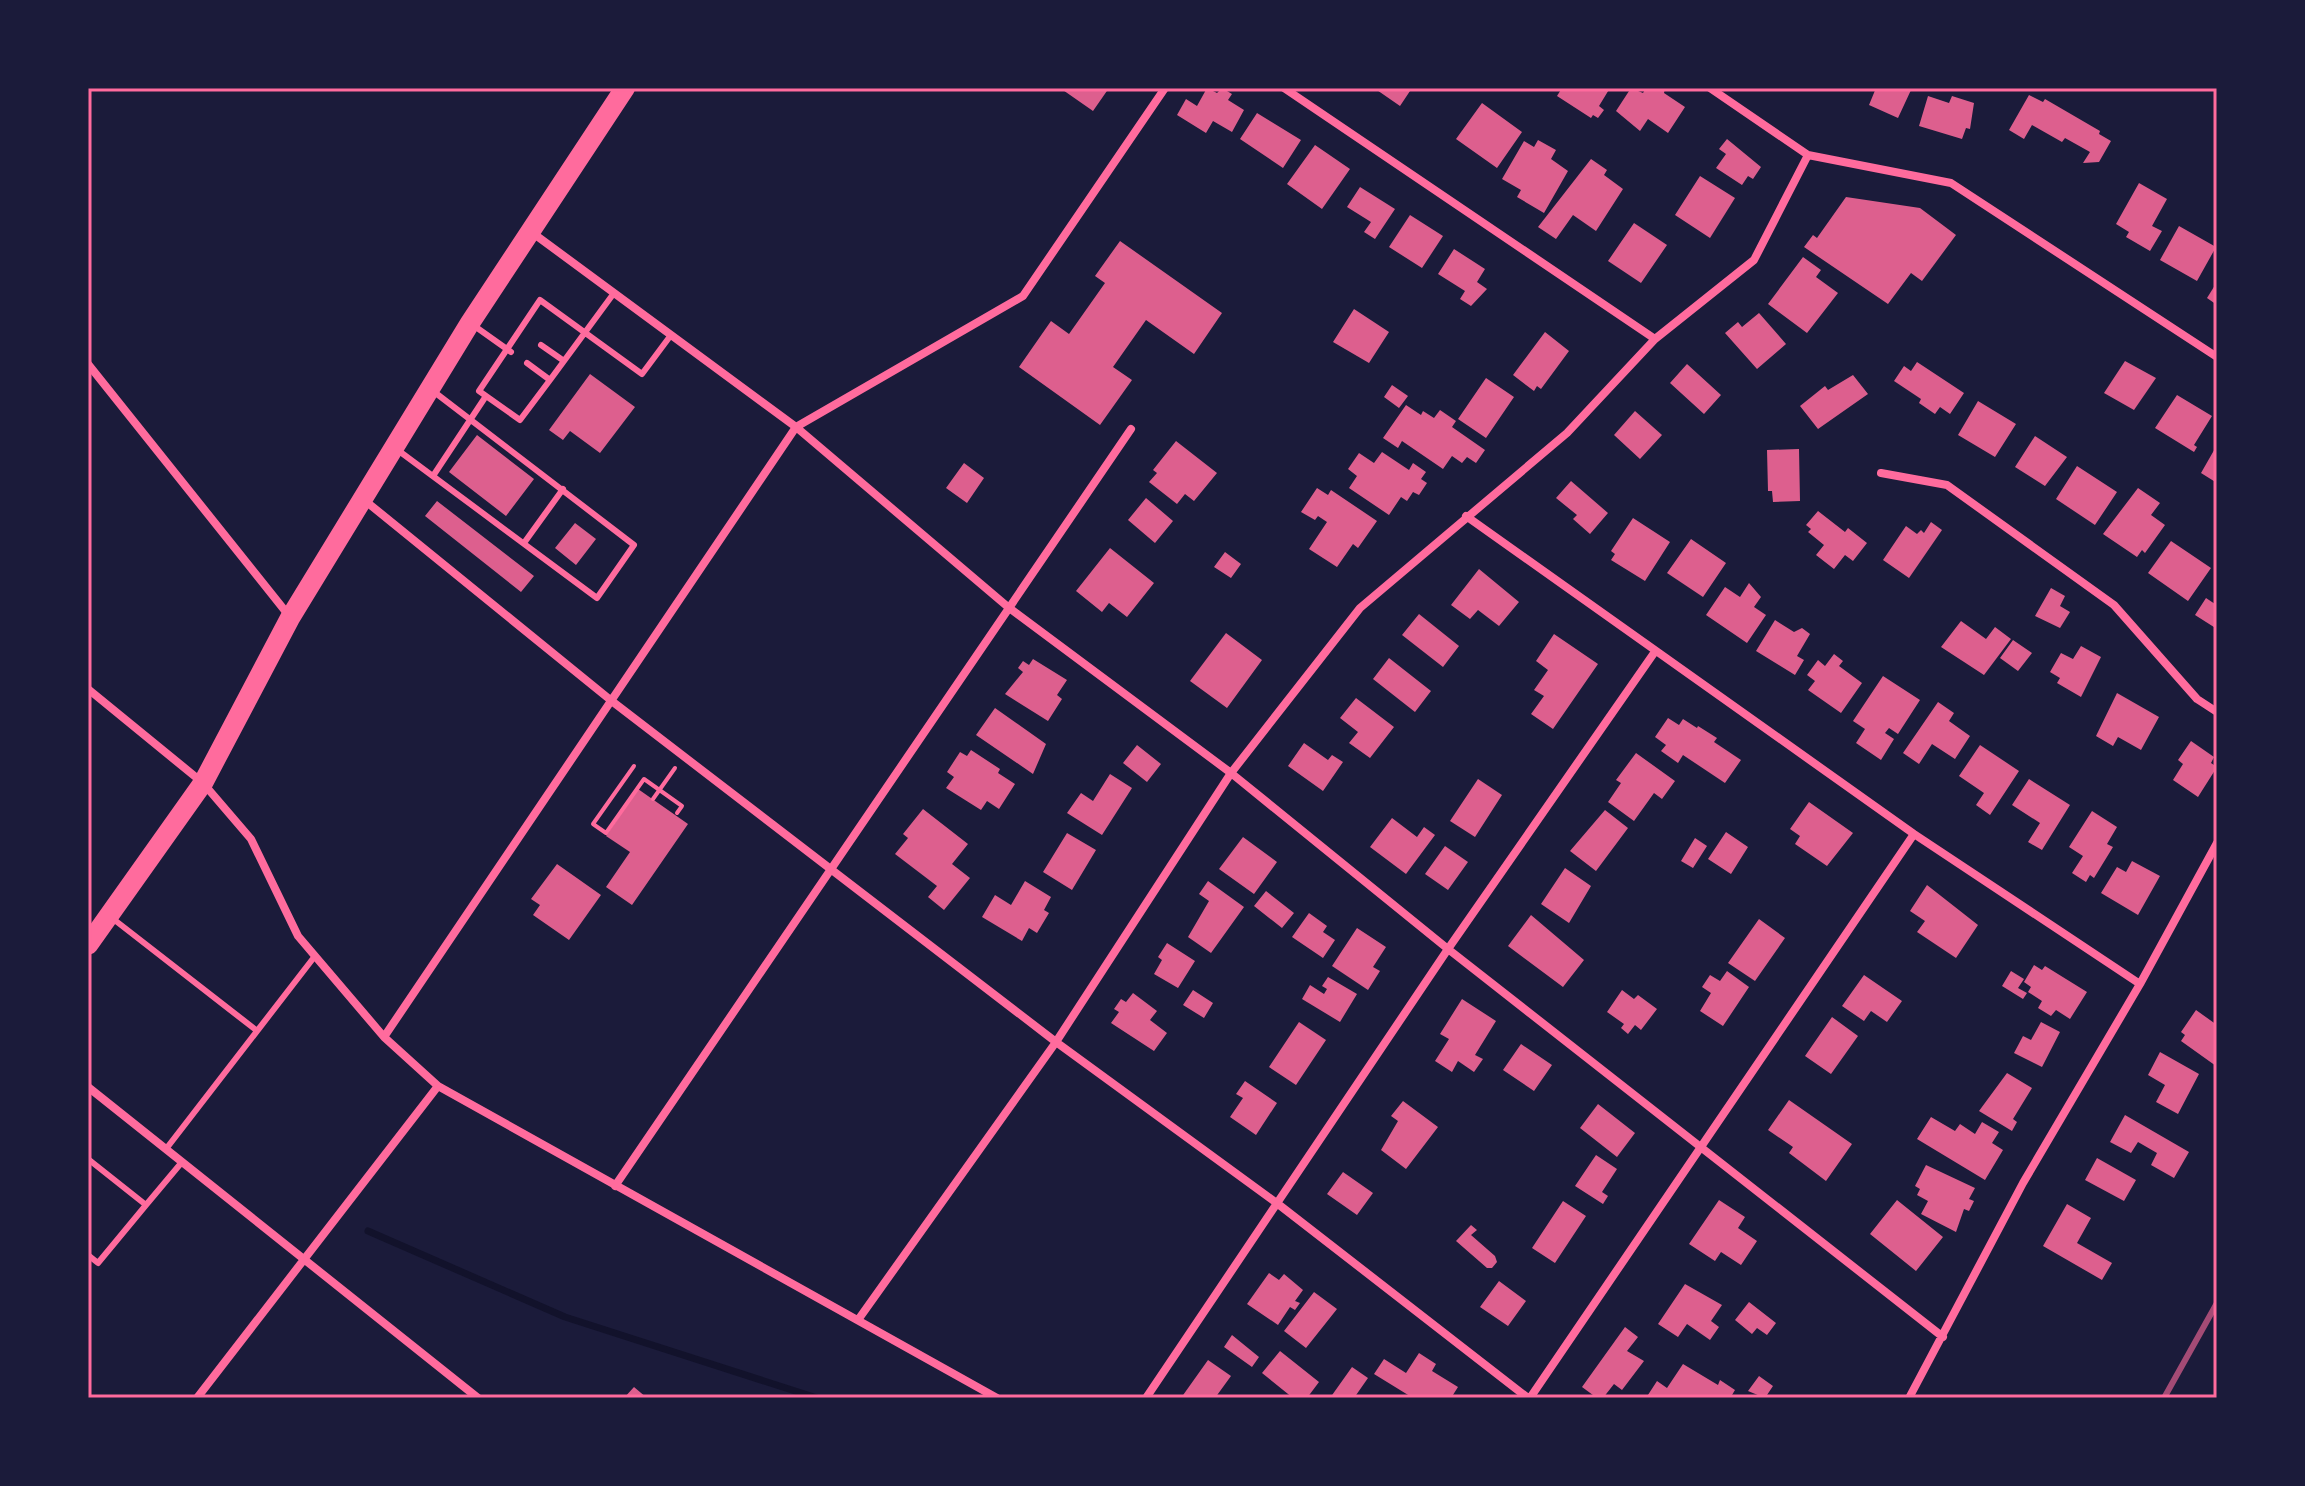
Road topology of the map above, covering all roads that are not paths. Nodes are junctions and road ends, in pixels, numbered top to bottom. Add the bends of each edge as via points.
1 (625, 88) edge
2 (1165, 88) edge
3 (1284, 88) edge
4 (1710, 88) edge
5 (1808, 155) junction
6 (529, 231) junction
7 (614, 293) junction
8 (470, 323) junction
9 (586, 333) junction
10 (671, 335) junction
11 (1655, 339) junction
12 (541, 345) dead end
13 (509, 350) junction
14 (2217, 357) edge
15 (564, 361) junction
16 (527, 363) dead end
17 (88, 364) edge
18 (550, 380) junction
19 (430, 389) junction
20 (486, 396) junction
21 (470, 419) junction
22 (796, 427) junction
23 (1131, 429) dead end
24 (395, 448) junction
25 (1881, 473) dead end
26 (433, 476) junction
27 (563, 489) junction
28 (363, 499) junction
29 (1466, 516) junction
30 (524, 543) junction
31 (1008, 607) junction
32 (290, 618) junction
33 (1654, 653) junction
34 (88, 689) edge
35 (613, 702) junction
36 (2217, 712) edge
37 (1231, 773) junction
38 (203, 783) junction
39 (1914, 834) junction
40 (2217, 843) edge
41 (832, 870) junction
42 (109, 916) junction
43 (88, 945) edge
44 (1448, 949) junction
45 (315, 956) junction
46 (2140, 984) junction
47 (256, 1030) junction
48 (384, 1037) junction
49 (1056, 1042) junction
50 (438, 1086) junction
51 (88, 1087) edge
52 (1701, 1146) junction
53 (166, 1149) junction
54 (88, 1159) edge
55 (182, 1162) junction
56 (615, 1186) junction
57 (1278, 1204) junction
58 (146, 1205) junction
59 (88, 1255) edge
60 (305, 1262) junction
61 (858, 1320) junction
62 (1943, 1337) junction
63 (197, 1398) edge
64 (478, 1398) edge
65 (997, 1398) edge
66 (1146, 1398) edge
67 (1529, 1398) edge
68 (1909, 1398) edge

1 - 6 main road
2 - 22 street via 1023,296
3 - 11 street
4 - 5 street
5 - 11 street via 1754,260
5 - 14 street via 1951,183
6 - 7 street
6 - 8 main road
7 - 9 lane
7 - 10 street
8 - 13 lane
8 - 19 main road
9 - 10 lane via 642,374
9 - 13 lane via 540,300
9 - 15 lane
10 - 22 street
11 - 29 street via 1567,433
12 - 15 lane
13 - 20 lane via 479,391
15 - 18 lane
16 - 18 lane
17 - 32 street
18 - 20 lane via 520,420
19 - 21 lane
19 - 24 main road
20 - 21 lane
21 - 26 lane
21 - 27 lane
22 - 31 street
22 - 35 street
23 - 31 street
24 - 26 lane
24 - 28 main road
25 - 36 street via 1947,485 2114,605 2197,699
26 - 30 lane
27 - 30 lane
27 - 30 lane via 634,545 597,598
28 - 32 main road
28 - 35 street
29 - 33 street
29 - 37 street via 1360,608
31 - 37 street
31 - 41 street
32 - 38 main road
33 - 39 street
33 - 44 street
34 - 38 street
35 - 41 street
35 - 48 street
37 - 44 street
37 - 49 street
38 - 42 main road
38 - 45 street via 251,839 298,936
39 - 46 street
39 - 52 street
40 - 46 street
41 - 49 street
41 - 56 street
42 - 43 main road
42 - 47 lane
44 - 52 street
44 - 57 street
45 - 47 lane
45 - 48 street
46 - 62 street via 2023,1183
47 - 53 lane
48 - 50 street
49 - 57 street
49 - 61 street
50 - 56 street
50 - 60 street
51 - 53 street
52 - 62 street
52 - 67 street
53 - 55 street
54 - 58 lane
55 - 58 lane
55 - 60 street
56 - 61 street
57 - 66 street
57 - 67 street
58 - 59 lane via 98,1263
60 - 63 street
60 - 64 street
61 - 65 street
62 - 68 street

